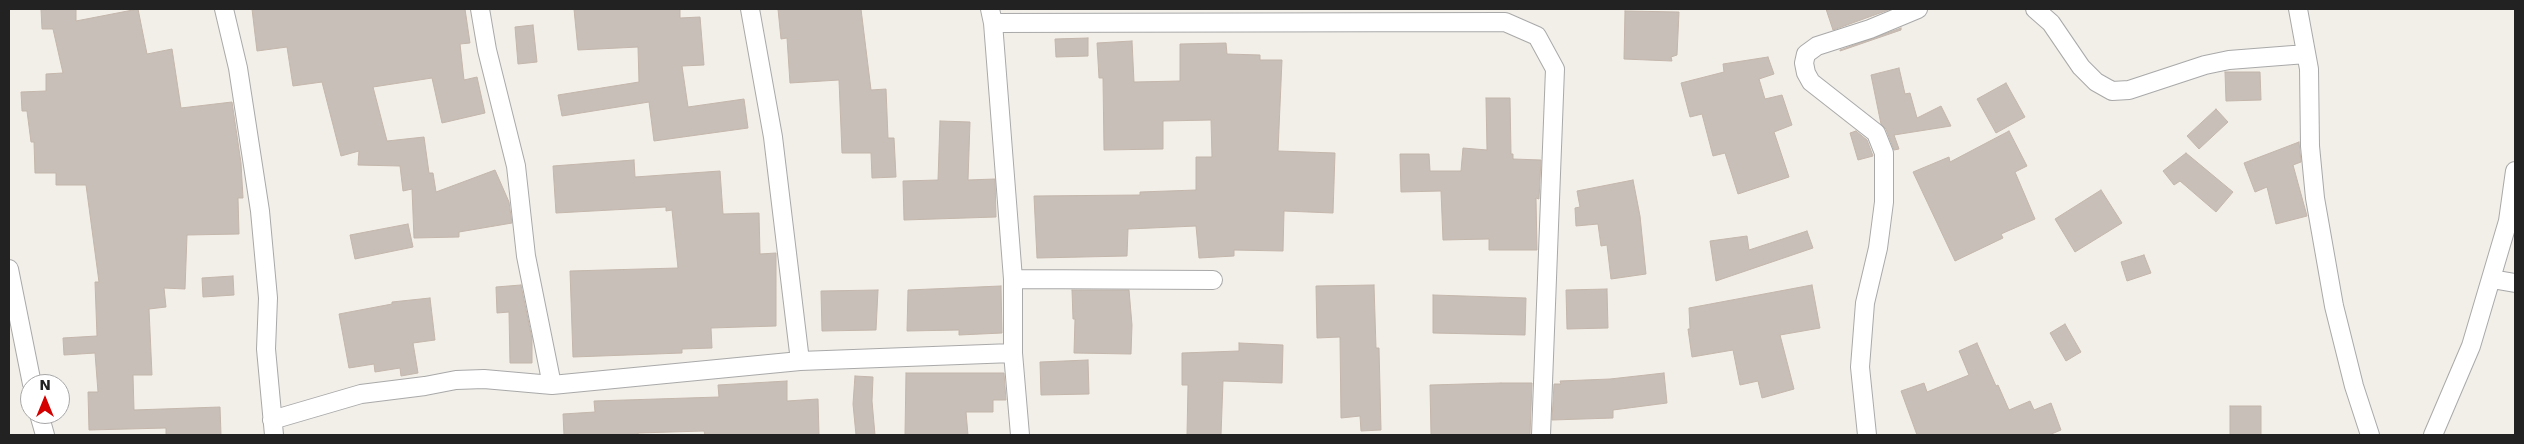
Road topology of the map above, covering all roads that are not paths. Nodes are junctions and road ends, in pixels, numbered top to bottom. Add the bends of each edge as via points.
1 (224, 9) edge
2 (480, 9) edge
3 (750, 9) edge
4 (1918, 9) edge
5 (2035, 9) edge
6 (2298, 9) edge
7 (992, 16) edge
8 (2306, 54) junction
9 (2515, 171) edge
10 (9, 269) edge
11 (1013, 279) junction
12 (2492, 279) junction
13 (1213, 280) dead end
14 (2515, 283) edge
15 (1013, 353) junction
16 (800, 361) junction
17 (30, 374) edge
18 (552, 386) junction
19 (273, 428) edge
20 (1020, 435) edge
21 (1541, 435) edge
22 (1867, 435) edge
23 (2370, 435) edge
24 (2433, 435) edge

1 - 19 street via 238,68 260,211 268,298 266,349
2 - 18 street via 487,50 510,133 526,256
3 - 16 street via 773,137
4 - 22 street via 1870,30 1817,46 1806,54 1804,63 1811,82 1876,133 1884,153 1884,202 1878,248 1865,304 1860,366
5 - 8 street via 2051,23 2081,67 2096,82 2112,91 2129,90 2229,60
6 - 8 street
7 - 11 street
7 - 21 street via 1505,22 1536,36 1555,69
8 - 23 street via 2315,198 2334,306
9 - 12 street via 2508,221
10 - 17 street
11 - 13 street
11 - 15 street
12 - 14 street
12 - 24 street via 2471,346
15 - 16 street
15 - 20 street
16 - 18 street
18 - 19 street via 484,378 361,394

